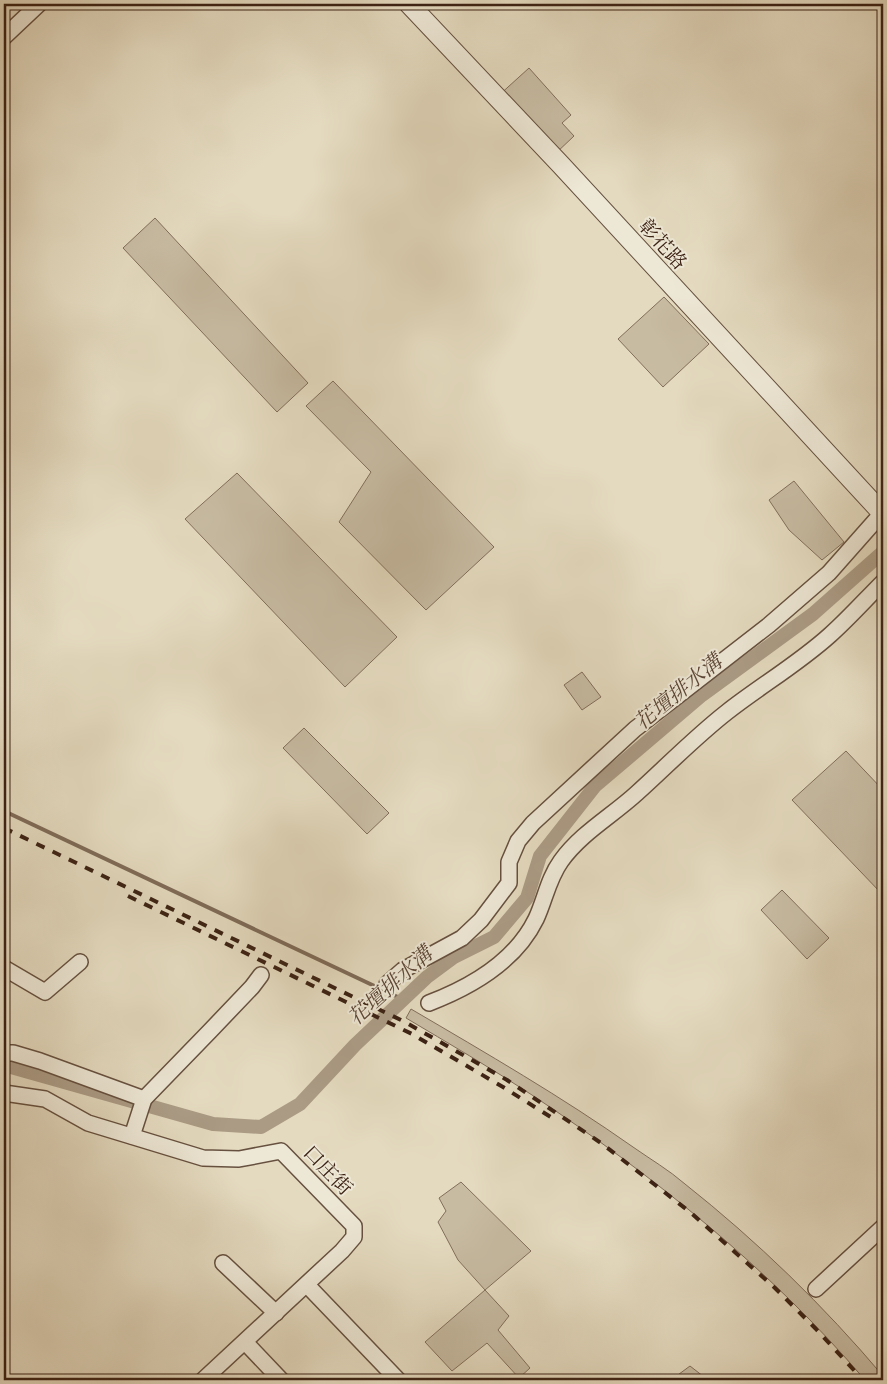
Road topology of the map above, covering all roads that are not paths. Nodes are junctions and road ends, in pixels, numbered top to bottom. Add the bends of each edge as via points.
1 (39, 4) edge
2 (409, 4) edge
3 (4, 37) edge
4 (883, 513) edge
5 (883, 582) edge
6 (80, 962) dead end
7 (4, 968) edge
8 (261, 975) dead end
9 (387, 984) dead end
10 (428, 1003) dead end
11 (4, 1053) edge
12 (4, 1093) edge
13 (143, 1102) junction
14 (133, 1132) junction
15 (883, 1226) edge
16 (223, 1263) dead end
17 (307, 1285) junction
18 (816, 1289) dead end
19 (276, 1313) junction
20 (245, 1342) junction
21 (208, 1379) edge
22 (281, 1380) edge
23 (398, 1380) edge

1 - 3 street
2 - 4 street, 彰花路
4 - 9 street via 829,573 769,626 636,729 533,823 518,841 509,862 509,883 481,920 462,938 403,970
5 - 10 street via 829,636 727,712 574,845 551,877 536,919 507,959 478,980
6 - 7 street via 45,992
8 - 13 street
11 - 13 street via 40,1062
12 - 14 street, 口庄街 via 45,1099 88,1123
13 - 14 street
14 - 17 street, 口庄街 via 203,1158 239,1159 281,1151 354,1226 354,1237
15 - 18 street
16 - 19 street
17 - 19 street, 口庄街
17 - 23 street
19 - 20 street, 口庄街
20 - 21 street, 口庄街
20 - 22 street

